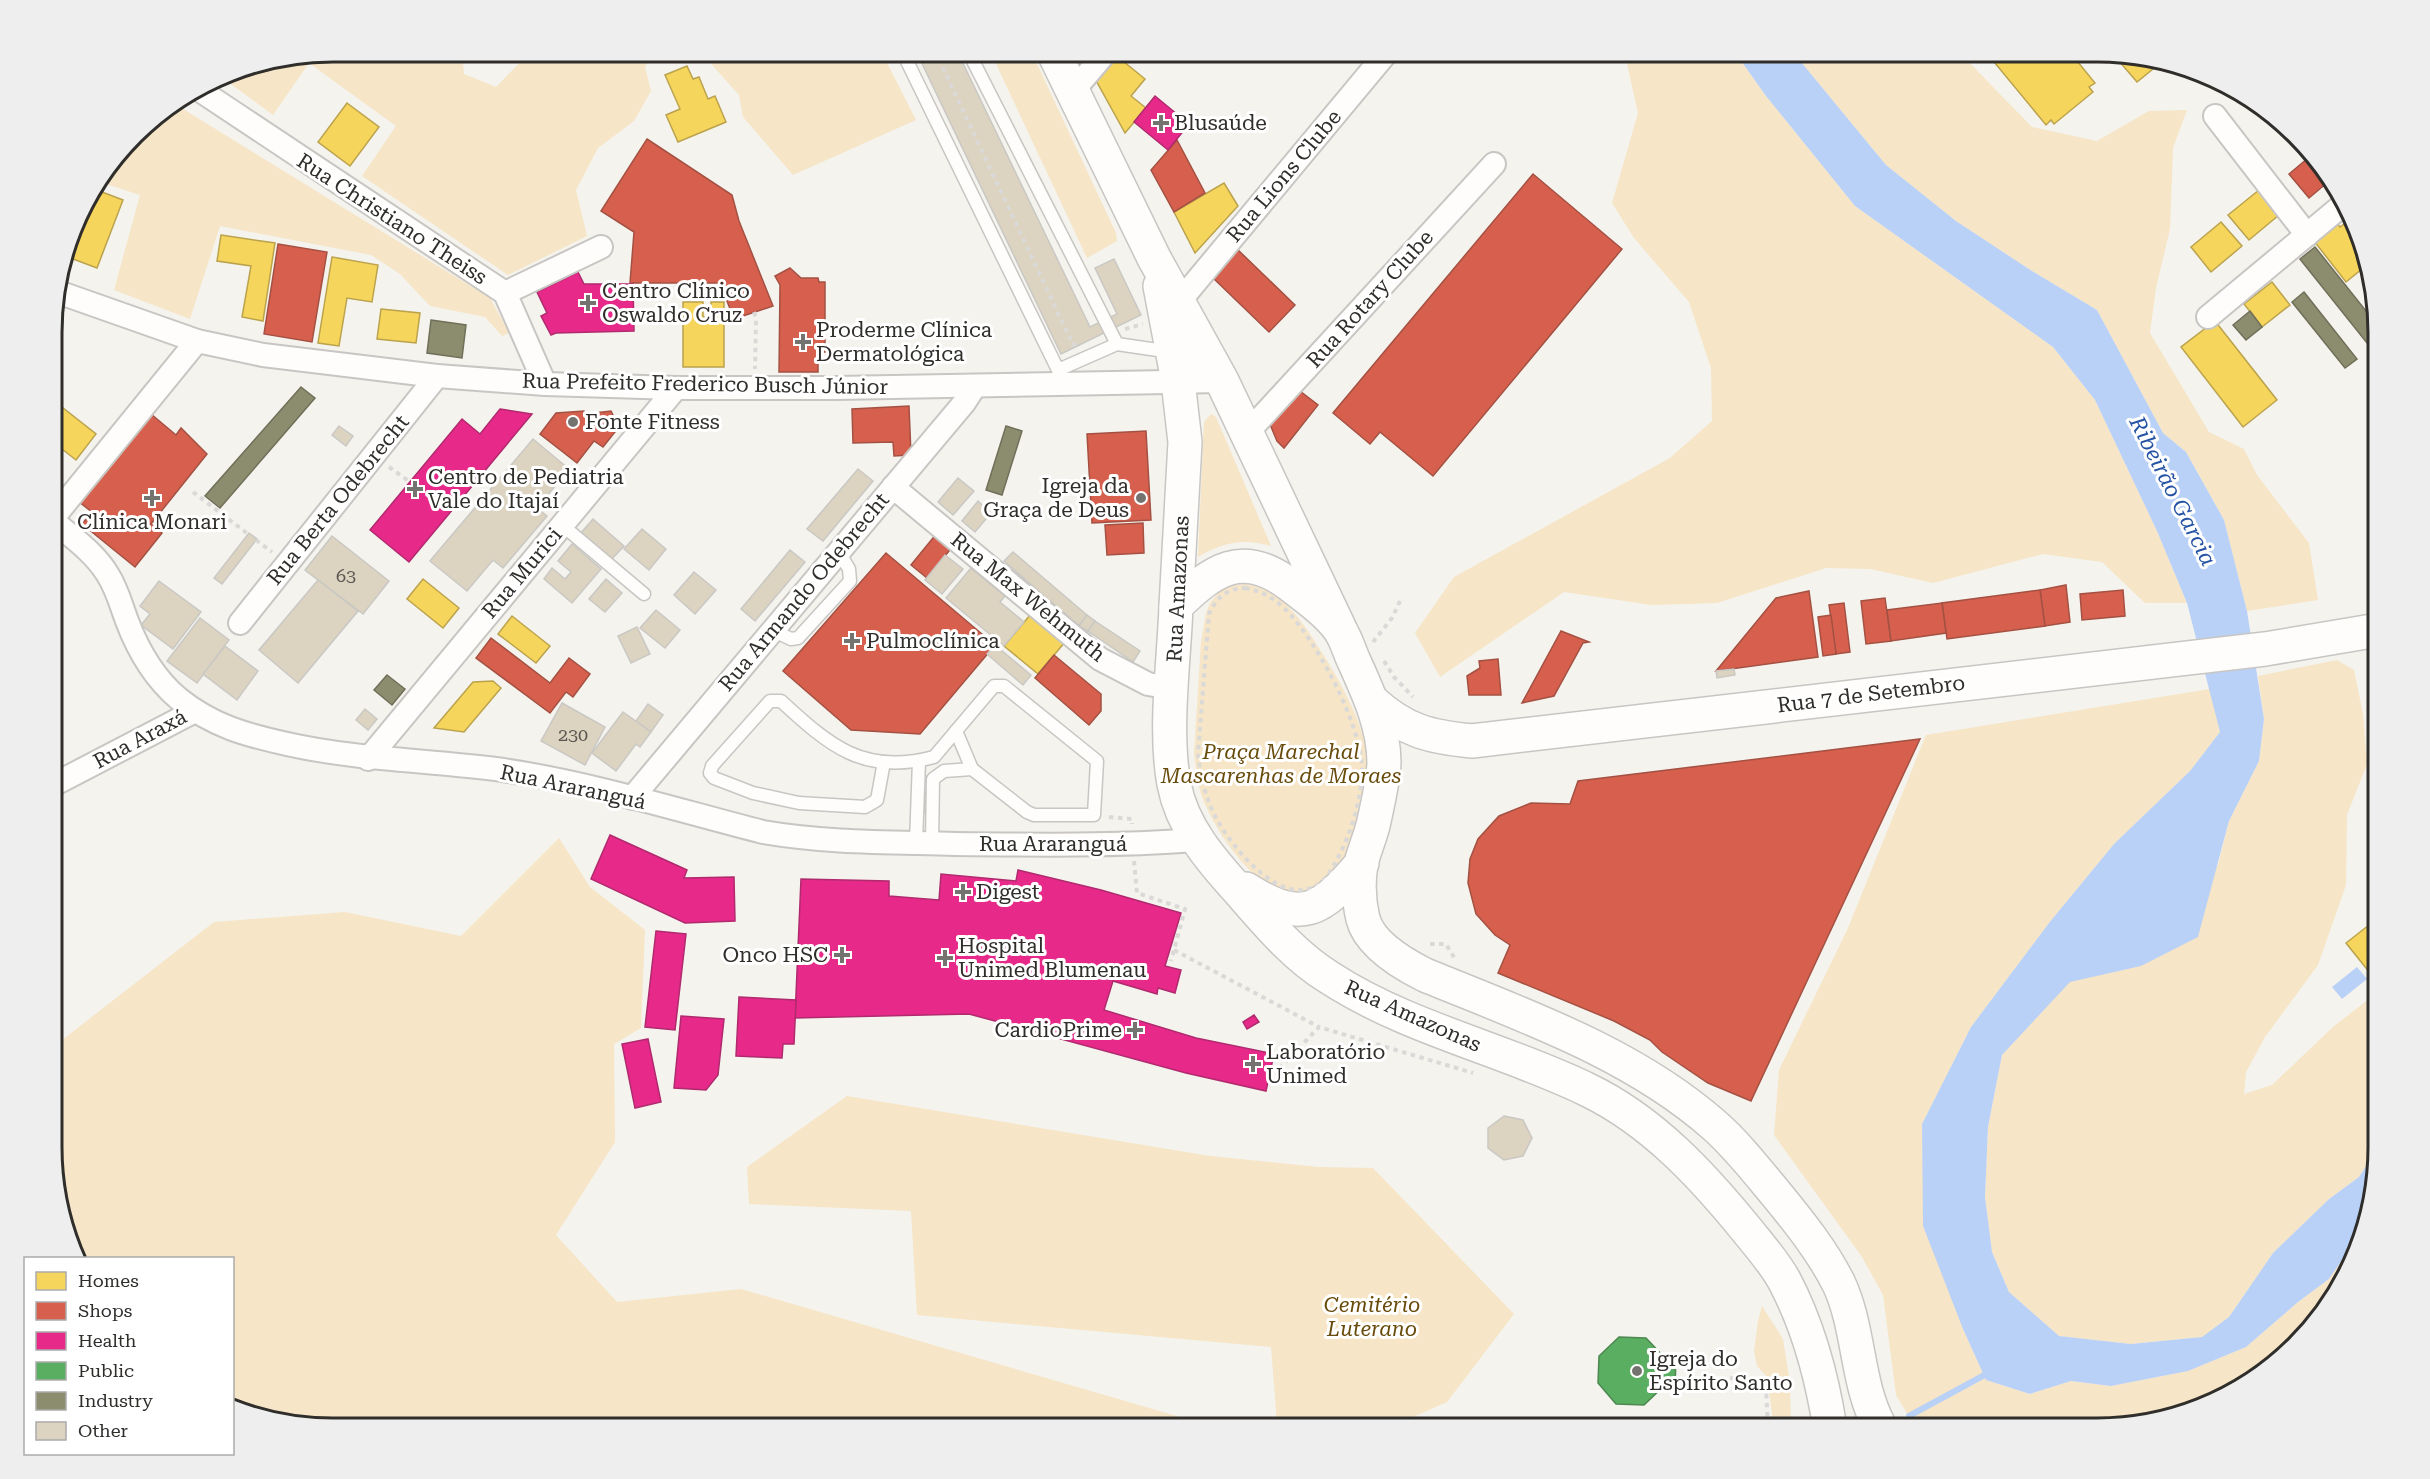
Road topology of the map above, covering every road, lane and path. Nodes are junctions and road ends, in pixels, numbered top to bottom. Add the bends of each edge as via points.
1 (907, 62) edge
2 (939, 62) edge
3 (974, 62) edge
4 (1058, 62) edge
5 (1098, 62) edge
6 (1379, 62) edge
7 (1073, 91) junction
8 (205, 94) edge
9 (2215, 116) dead end
10 (1494, 164) dead end
11 (2338, 208) edge
12 (2307, 235) junction
13 (600, 247) dead end
14 (1154, 258) junction
15 (505, 293) junction
16 (64, 294) edge
17 (1179, 302) junction
18 (754, 312) dead end
19 (2208, 317) dead end
20 (197, 341) junction
21 (1117, 344) junction
22 (1072, 345) dead end
23 (1174, 366) junction
24 (436, 376) junction
25 (1222, 381) junction
26 (545, 384) junction
27 (975, 386) junction
28 (676, 388) junction
29 (755, 388) junction
30 (1247, 434) junction
31 (894, 487) junction
32 (193, 492) dead end
33 (62, 508) edge
34 (562, 525) junction
35 (62, 527) edge
36 (248, 534) dead end
37 (644, 594) dead end
38 (1400, 601) dead end
39 (1176, 606) junction
40 (240, 623) dead end
41 (1340, 630) junction
42 (2368, 632) edge
43 (1373, 642) dead end
44 (1172, 688) junction
45 (1373, 702) junction
46 (195, 711) junction
47 (956, 730) junction
48 (934, 758) junction
49 (368, 759) junction
50 (919, 761) junction
51 (884, 762) junction
52 (972, 769) junction
53 (933, 779) junction
54 (62, 780) edge
55 (632, 798) junction
56 (1207, 828) junction
57 (924, 843) junction
58 (1134, 858) dead end
59 (1362, 863) junction
60 (1224, 875) junction
61 (1174, 950) junction
62 (1171, 961) dead end
63 (1319, 1027) junction
64 (1271, 1067) dead end
65 (1475, 1074) dead end
66 (1730, 1378) dead end
67 (1768, 1418) edge
68 (1828, 1418) edge
69 (1876, 1418) edge

1 - 21 lane via 1058,370
2 - 22 path
3 - 21 lane
4 - 7 main road, Rua Amazonas
5 - 7 street
6 - 17 street, Rua Lions Clube
7 - 14 main road, Rua Amazonas
8 - 15 street, Rua Christiano Theiss
9 - 12 street
10 - 30 street, Rua Rotary Clube
11 - 12 street
12 - 19 street
13 - 15 street
14 - 17 main road, Rua Amazonas
14 - 23 main road, Rua Amazonas
15 - 26 street, Rua Christiano Theiss
16 - 20 street, Rua Prefeito Frederico Busch Júnior
17 - 25 main road, Rua Amazonas
18 - 29 path
20 - 24 street, Rua Prefeito Frederico Busch Júnior via 263,355
20 - 33 street
21 - 23 lane
23 - 25 street, Rua Prefeito Frederico Busch Júnior
23 - 25 lane
23 - 27 street, Rua Prefeito Frederico Busch Júnior
23 - 39 main road, Rua Amazonas via 1185,442
24 - 26 street, Rua Prefeito Frederico Busch Júnior
24 - 40 street, Rua Berta Odebrecht
25 - 30 main road, Rua Amazonas
26 - 28 street, Rua Prefeito Frederico Busch Júnior
27 - 29 street, Rua Prefeito Frederico Busch Júnior
27 - 31 street, Rua Armando Odebrecht
28 - 29 street, Rua Prefeito Frederico Busch Júnior
28 - 34 street, Rua Murici
30 - 41 main road, Rua Amazonas
31 - 44 street, Rua Max Wehmuth via 1100,659 1148,684
31 - 55 street, Rua Armando Odebrecht
32 - 36 path
34 - 37 lane
34 - 49 street, Rua Murici
35 - 46 street, Rua Araranguá via 107,573 148,663 177,698
38 - 43 path
39 - 41 main road via 1218,572 1242,566 1260,569 1285,581
39 - 44 main road, Rua Amazonas
41 - 45 main road, Rua Amazonas
42 - 45 main road, Rua 7 de Setembro via 2265,649 1472,741 1419,733
44 - 56 main road, Rua Amazonas via 1174,785 1182,810
45 - 59 main road, Rua Amazonas via 1384,760 1371,840
46 - 49 street, Rua Araranguá via 238,733
46 - 54 street, Rua Araxá
47 - 48 lane
47 - 52 lane
47 - 52 lane via 994,686 1004,686 1097,762 1094,816 1034,815
48 - 50 lane
48 - 53 lane
49 - 55 street, Rua Araranguá via 502,770
50 - 51 lane
50 - 57 lane
51 - 51 lane via 877,800 865,807 799,803 753,793 710,773 719,758 775,700 847,754
52 - 53 lane via 944,771
53 - 57 lane
55 - 57 street, Rua Araranguá via 797,838
56 - 56 path via 1229,839 1263,874 1284,888 1307,888 1323,881 1337,859 1355,813 1361,782 1360,744 1353,724 1314,648 1276,601 1245,588 1227,591 1217,598 1208,623 1198,753
56 - 57 street, Rua Araranguá via 1133,845
56 - 60 main road, Rua Amazonas
58 - 61 path via 1137,893 1185,909
59 - 60 main road via 1338,891 1303,911 1284,909
59 - 69 main road, Rua Amazonas via 1360,895 1364,921 1381,946 1404,965 1565,1033 1620,1061 1682,1099 1747,1160 1813,1240 1839,1284
60 - 68 main road, Rua Amazonas via 1288,945 1328,978 1368,1000 1591,1091 1634,1117 1681,1156 1729,1208 1783,1278 1801,1317
61 - 62 path
61 - 63 path
63 - 64 path via 1279,1069
63 - 65 path
66 - 67 path via 1759,1381 1766,1388

